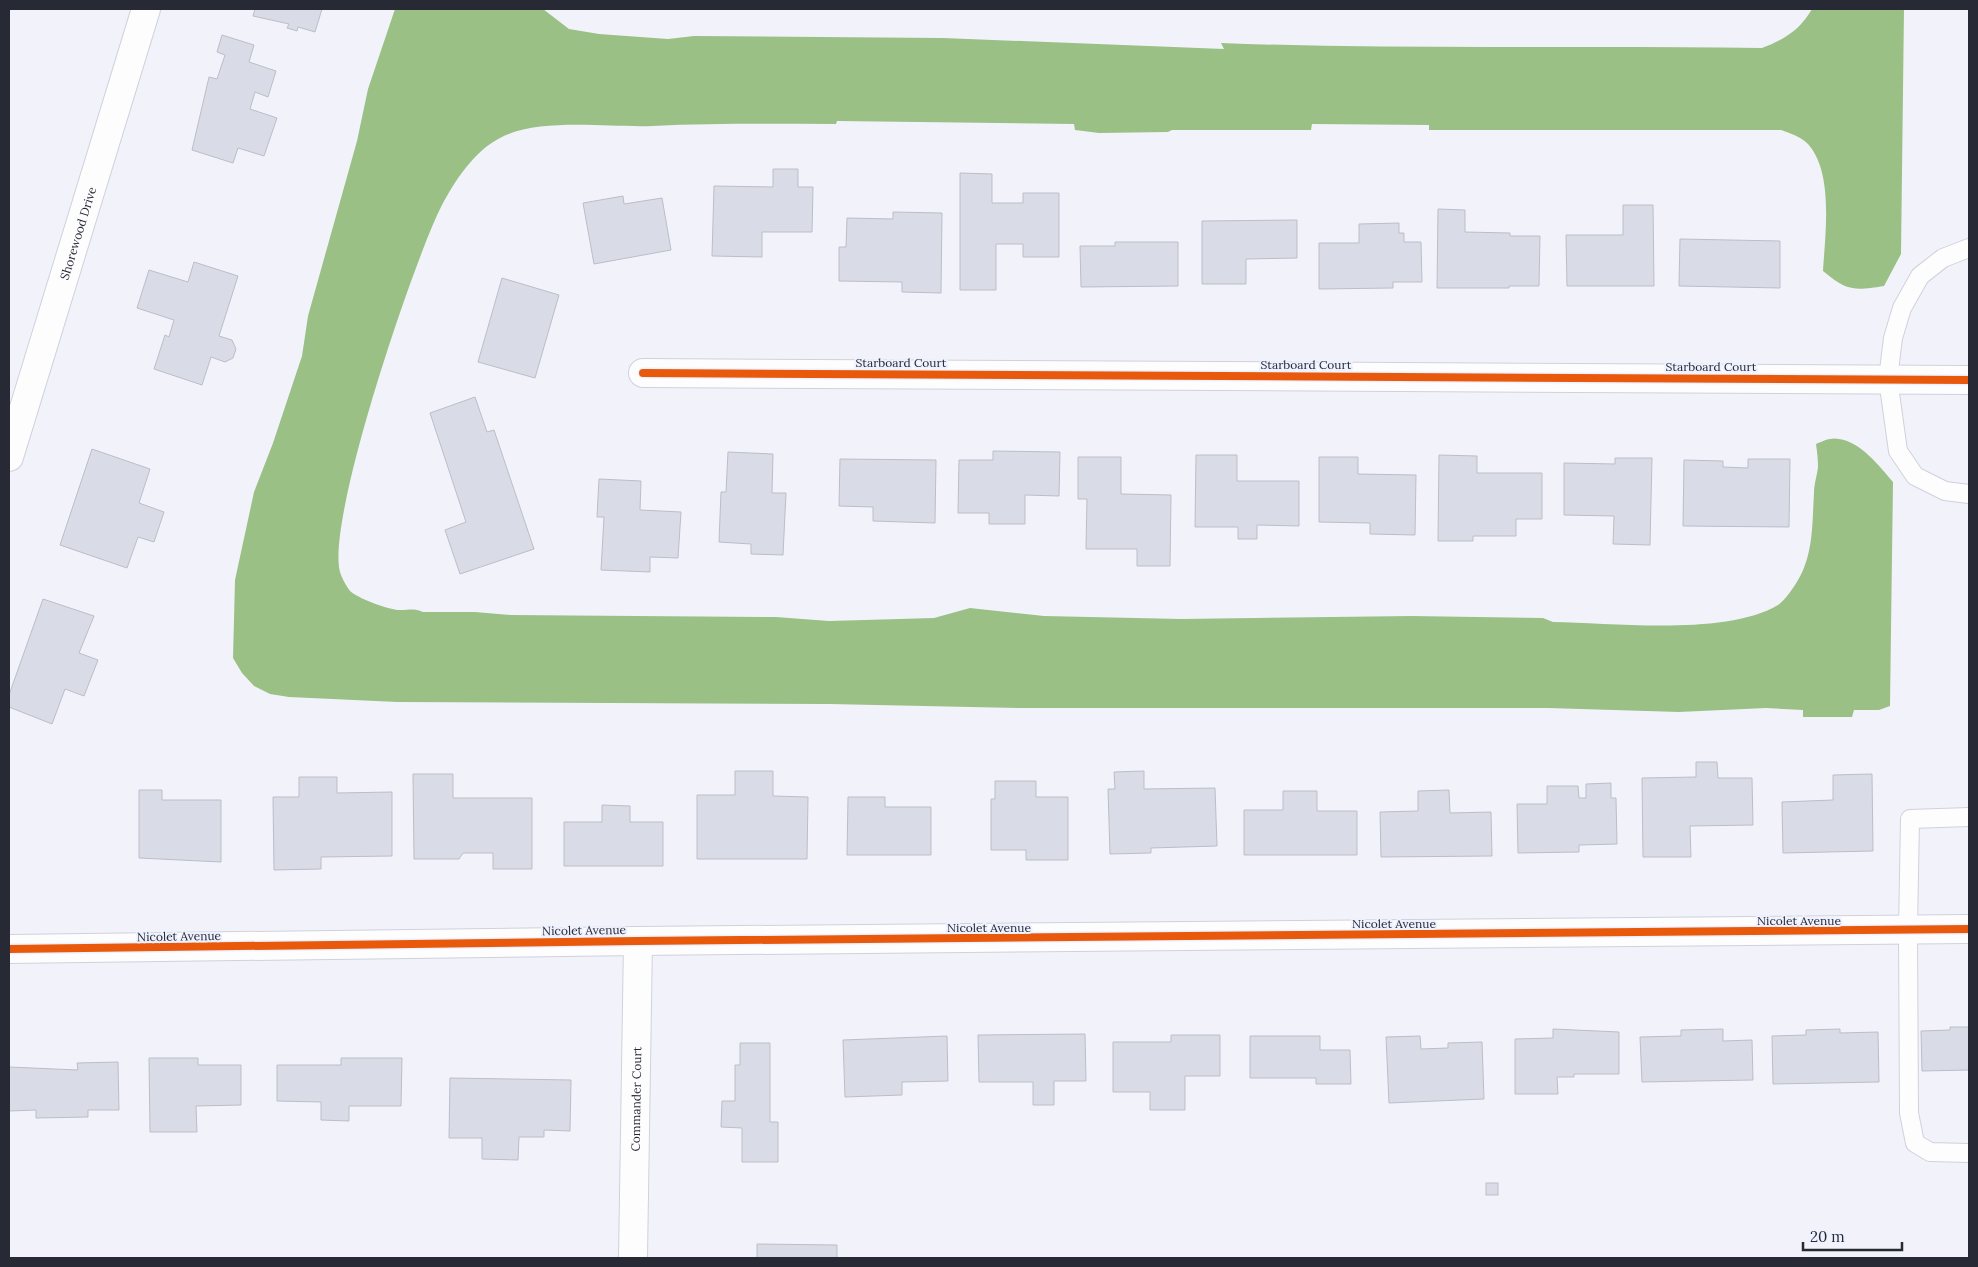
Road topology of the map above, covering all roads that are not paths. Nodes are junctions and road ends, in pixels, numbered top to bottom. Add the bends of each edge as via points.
1 (146, 9) edge
2 (1969, 248) edge
3 (643, 373) dead end
4 (1888, 379) junction
5 (1969, 380) edge
6 (9, 457) edge
7 (1969, 494) edge
8 (1969, 817) edge
9 (1969, 929) edge
10 (1908, 930) junction
11 (638, 941) junction
12 (9, 949) edge
13 (1969, 1153) edge
14 (633, 1258) edge

1 - 6 street, Shorewood Drive
2 - 4 lane via 1943,258 1920,276 1902,308 1893,338
3 - 4 street, Starboard Court
4 - 5 street, Starboard Court
4 - 7 lane via 1898,451 1915,476 1945,491
8 - 10 lane via 1910,818
9 - 10 street, Nicolet Avenue
10 - 11 street, Nicolet Avenue
10 - 13 lane via 1909,1113 1915,1143 1930,1152
11 - 12 street, Nicolet Avenue
11 - 14 street, Commander Court

